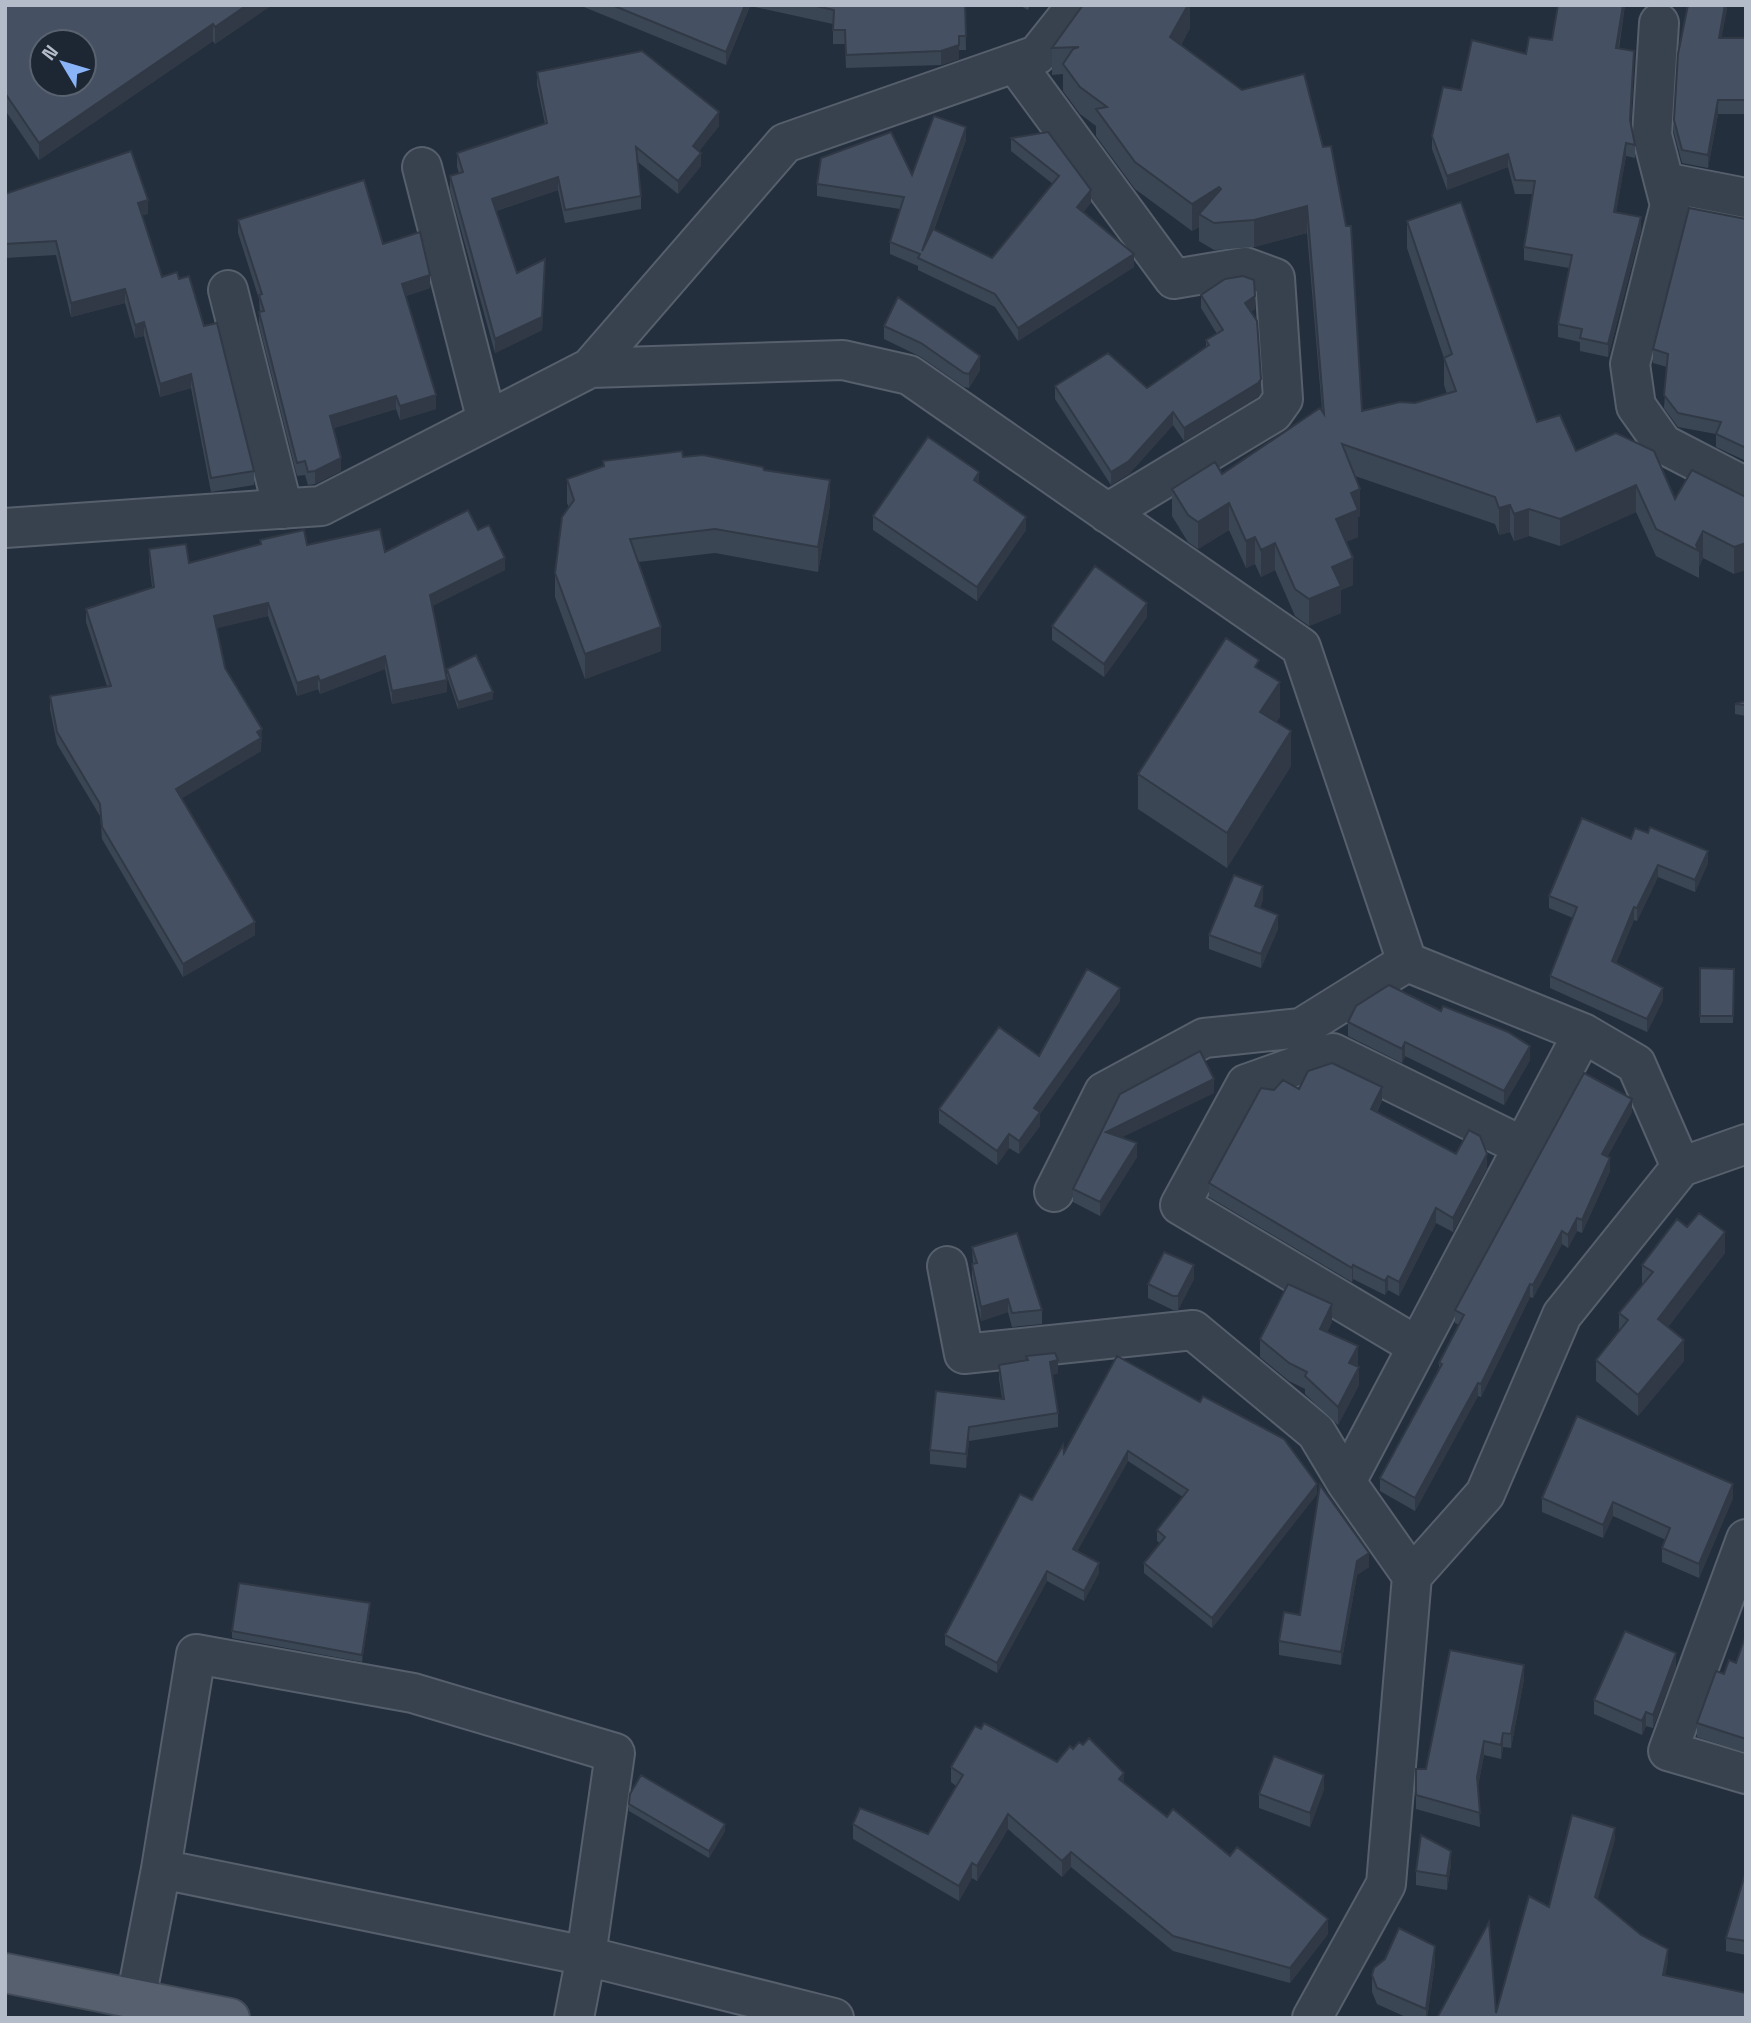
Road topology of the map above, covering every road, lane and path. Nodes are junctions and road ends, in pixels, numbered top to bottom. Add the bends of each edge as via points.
1 (1077, 5) edge
2 (1660, 23) dead end
3 (1015, 63) junction
4 (422, 167) dead end
5 (1664, 182) junction
6 (1746, 198) edge
7 (228, 290) dead end
8 (590, 368) junction
9 (487, 421) junction
10 (1746, 486) edge
11 (283, 509) junction
12 (1107, 513) junction
13 (5, 528) edge
14 (1407, 962) junction
15 (1583, 1033) junction
16 (1746, 1144) edge
17 (1524, 1147) junction
18 (1681, 1167) junction
19 (1054, 1192) dead end
20 (947, 1266) dead end
21 (1417, 1346) junction
22 (1346, 1482) junction
23 (1746, 1539) edge
24 (1412, 1576) junction
25 (1746, 1774) edge
26 (161, 1869) junction
27 (586, 1956) junction
28 (5, 1973) edge
29 (136, 1999) junction
30 (230, 2018) edge
31 (574, 2018) edge
32 (834, 2018) edge
33 (1312, 2018) edge

1 - 3 street via 1037,55
2 - 5 street via 1652,135
3 - 8 street via 785,144
3 - 12 street via 1174,279 1245,267 1275,278 1283,399 1273,413
4 - 9 street
5 - 6 street
5 - 10 street via 1670,205 1630,364 1636,405 1662,444
7 - 11 street
8 - 9 street
8 - 12 street via 843,360 909,375
9 - 11 street via 321,506
11 - 13 street
12 - 14 street via 1301,647
14 - 15 street
14 - 19 street via 1301,1028 1204,1038 1104,1092
15 - 17 street
15 - 18 street via 1636,1064
16 - 18 street
17 - 21 street
17 - 21 street via 1333,1053 1245,1084 1219,1132 1180,1205
18 - 24 street via 1562,1315 1485,1494
20 - 22 street via 964,1354 1193,1330 1317,1432
21 - 22 street
22 - 24 street
23 - 25 street via 1668,1751
24 - 33 street via 1386,1884
26 - 27 street
26 - 27 street via 196,1654 413,1693 615,1754
26 - 29 street
27 - 31 street
27 - 32 street
28 - 29 main road
29 - 30 main road

